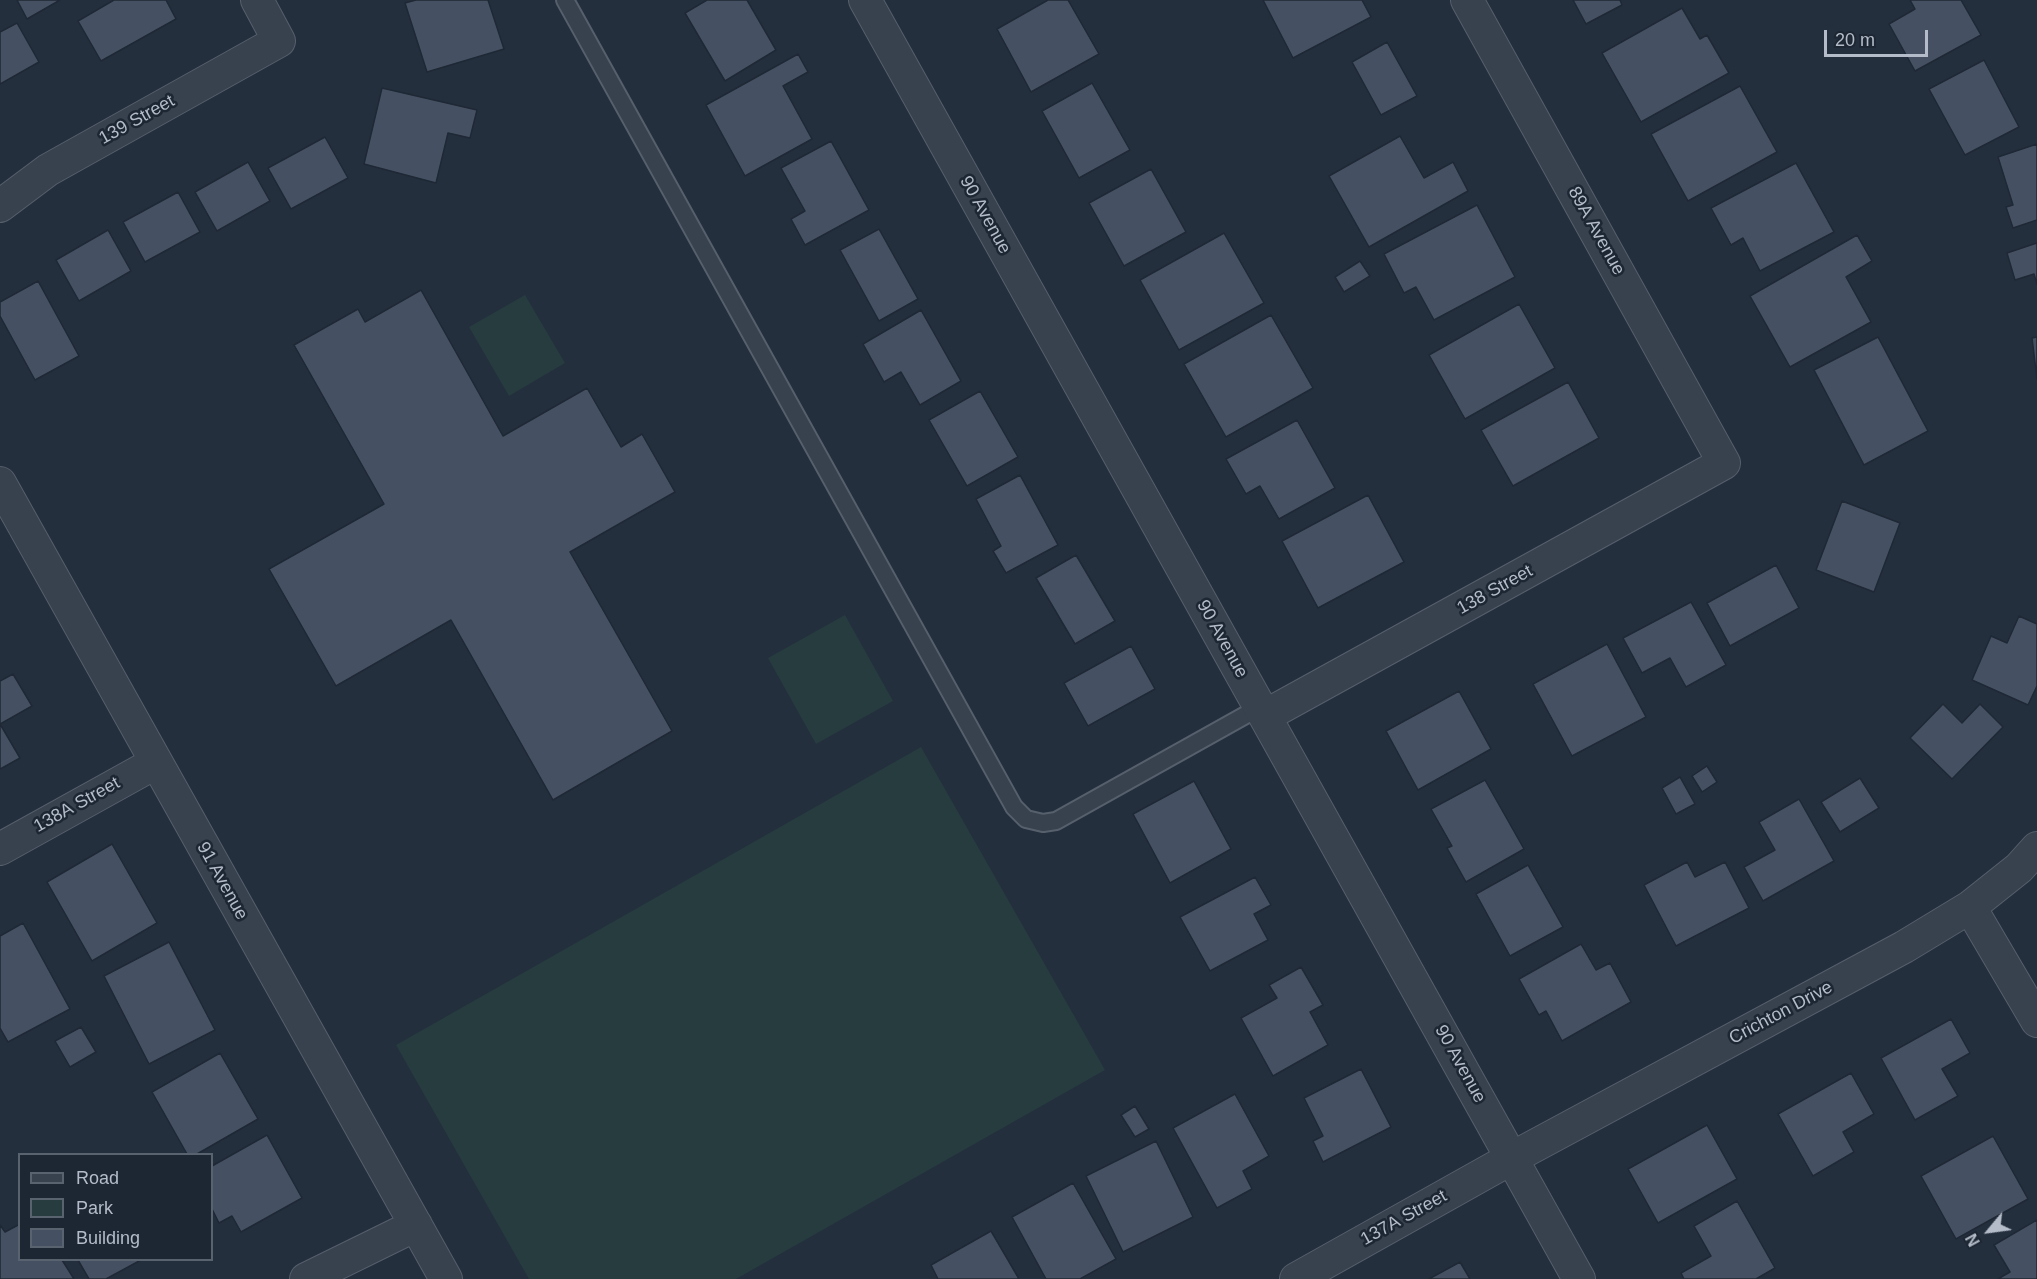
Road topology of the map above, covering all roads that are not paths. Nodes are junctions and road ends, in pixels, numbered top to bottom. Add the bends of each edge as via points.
1 (257, 0) edge
2 (564, 0) edge
3 (865, 0) edge
4 (1467, 0) edge
5 (0, 206) edge
6 (1724, 463) joint
7 (0, 483) edge
8 (1263, 712) junction
9 (155, 763) junction
10 (2037, 848) edge
11 (0, 849) edge
12 (1970, 907) junction
13 (2037, 1021) edge
14 (1512, 1158) junction
15 (416, 1225) junction
16 (306, 1279) edge
17 (446, 1279) edge
18 (1296, 1279) edge
19 (1579, 1279) edge

1 - 5 street, 139 Street via 279,41 48,170
2 - 8 lane via 1014,807 1026,819 1042,824 1056,821
3 - 8 street, 90 Avenue
4 - 6 street, 89A Avenue
6 - 8 street, 138 Street
7 - 9 street, 91 Avenue
8 - 14 street, 90 Avenue
9 - 11 street, 138A Street
9 - 15 street, 91 Avenue
10 - 12 street, Crichton Drive via 2019,868
12 - 13 street
12 - 14 street, Crichton Drive via 1904,947
14 - 18 street, 137A Street
14 - 19 street, 90 Avenue
15 - 16 street
15 - 17 street, 91 Avenue

